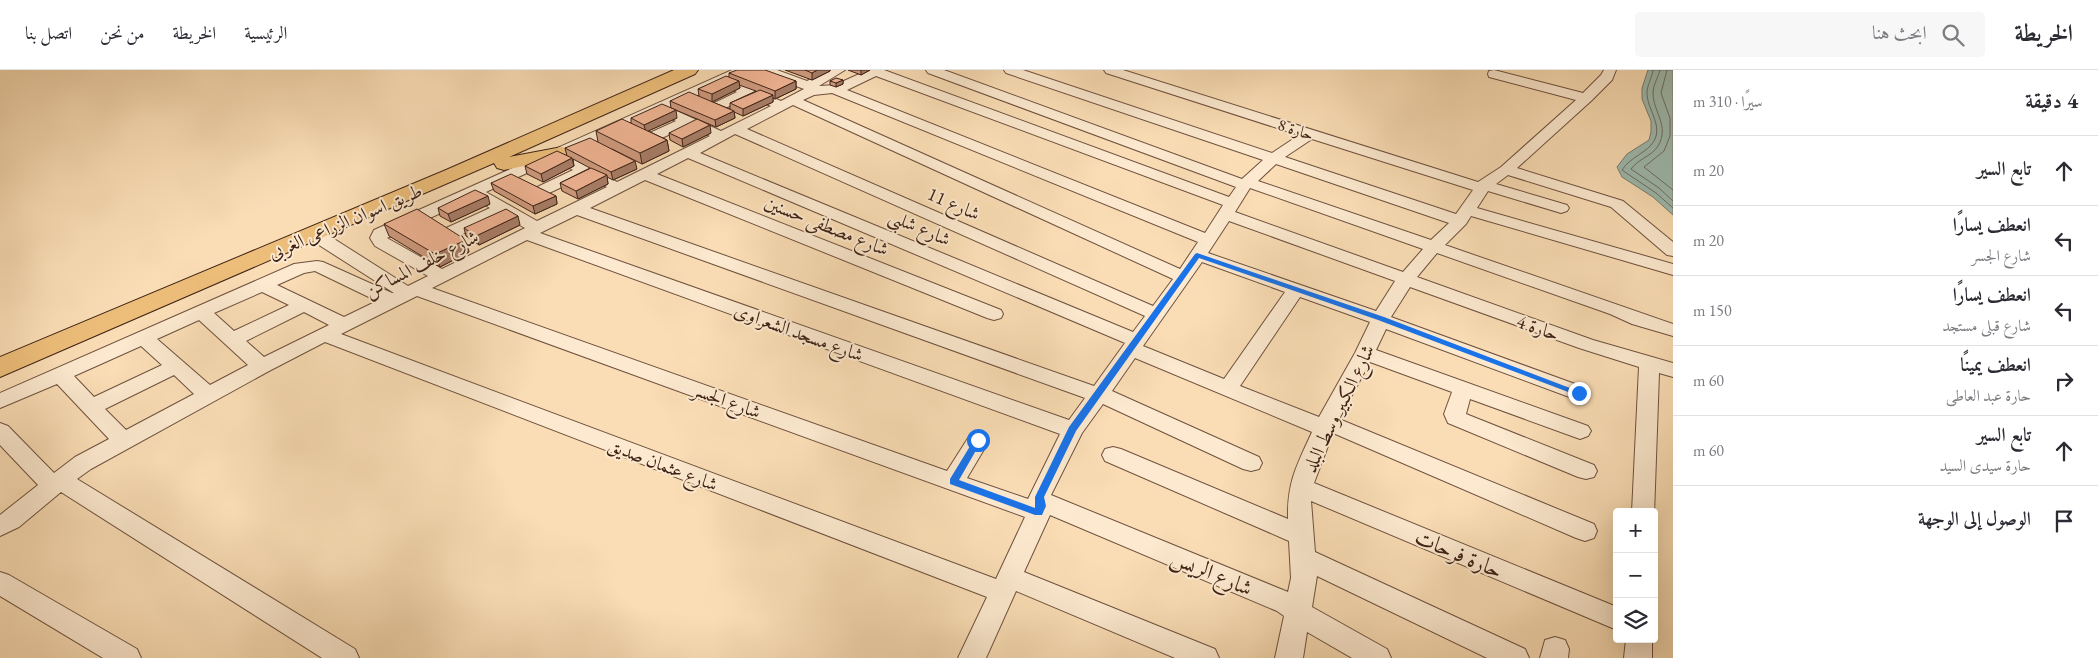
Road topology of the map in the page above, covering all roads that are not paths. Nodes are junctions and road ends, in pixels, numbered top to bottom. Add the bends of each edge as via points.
1 (666, 70) edge
2 (689, 70) edge
3 (742, 70) edge
4 (766, 70) edge
5 (839, 70) edge
6 (932, 70) edge
7 (1010, 70) edge
8 (1110, 70) edge
9 (1610, 70) edge
10 (872, 73) edge
11 (1494, 74) dead end
12 (720, 80) junction
13 (820, 89) junction
14 (748, 92) junction
15 (686, 96) junction
16 (1586, 98) junction
17 (787, 103) junction
18 (659, 108) junction
19 (715, 108) junction
20 (687, 121) junction
21 (620, 126) junction
22 (735, 129) junction
23 (1310, 134) junction
24 (648, 139) junction
25 (588, 141) junction
26 (606, 150) edge
27 (559, 154) junction
28 (685, 154) junction
29 (1274, 158) junction
30 (585, 170) junction
31 (643, 170) junction
32 (1506, 170) junction
33 (453, 174) junction
34 (509, 176) junction
35 (1246, 183) junction
36 (1483, 187) junction
37 (618, 188) junction
38 (474, 192) junction
39 (539, 192) junction
40 (361, 207) junction
41 (503, 208) junction
42 (1228, 208) junction
43 (1561, 208) dead end
44 (575, 209) junction
45 (421, 215) junction
46 (1464, 215) junction
47 (532, 231) junction
48 (450, 233) junction
49 (314, 234) junction
50 (1434, 246) junction
51 (1203, 247) junction
52 (1673, 251) edge
53 (483, 255) junction
54 (1673, 270) edge
55 (442, 276) junction
56 (1183, 277) junction
57 (1405, 280) junction
58 (260, 284) junction
59 (1296, 289) junction
60 (406, 294) junction
61 (303, 305) junction
62 (200, 312) junction
63 (994, 314) dead end
64 (1156, 314) junction
65 (1381, 319) junction
66 (345, 325) junction
67 (1673, 330) edge
68 (325, 335) junction
69 (143, 336) junction
70 (232, 340) junction
71 (1134, 345) junction
72 (0, 352) edge
73 (1365, 353) junction
74 (1649, 363) junction
75 (176, 366) junction
76 (262, 366) junction
77 (0, 368) edge
78 (1673, 370) edge
79 (60, 374) junction
80 (1228, 388) junction
81 (1463, 389) junction
82 (1579, 393) dead end
83 (1098, 394) junction
84 (208, 395) junction
85 (0, 401) edge
86 (92, 407) junction
87 (1326, 425) junction
88 (1072, 430) junction
89 (0, 431) edge
90 (1580, 431) dead end
91 (978, 440) dead end
92 (123, 441) junction
93 (1113, 455) dead end
94 (1251, 463) dead end
95 (1586, 471) dead end
96 (953, 481) junction
97 (56, 483) junction
98 (1301, 487) junction
99 (1039, 506) junction
100 (1644, 508) edge
101 (0, 527) edge
102 (1585, 531) dead end
103 (1302, 546) junction
104 (0, 583) edge
105 (1006, 585) junction
106 (1297, 612) junction
107 (1613, 617) edge
108 (1639, 643) edge
109 (127, 658) edge
110 (345, 658) edge
111 (972, 658) edge
112 (1205, 658) edge
113 (1289, 658) edge
114 (1378, 658) edge
115 (1516, 658) edge
116 (1638, 658) edge

1 - 40 main road, طريق اسوان الزراعى الغربى
2 - 33 main road, طريق اسوان الزراعى الغربى
3 - 12 street
4 - 13 street
5 - 10 street
5 - 13 street
6 - 35 street
7 - 29 street
8 - 23 street, حارة 8
9 - 16 street, شارع الكبير وسط البلد
10 - 13 street, شارع خلف المساكن
10 - 42 street
11 - 16 street
12 - 14 street
12 - 15 street
13 - 17 street, شارع خلف المساكن
13 - 51 street
14 - 17 street
14 - 19 street
15 - 18 street
15 - 19 street
16 - 32 street, شارع الكبير وسط البلد
17 - 22 street, شارع خلف المساكن
17 - 56 street
18 - 20 street
18 - 21 street
19 - 22 street
20 - 22 street
20 - 24 street
21 - 24 street, شارع شلبى
21 - 25 street
22 - 28 street, شارع خلف المساكن
22 - 64 street, شارع 11
23 - 29 street
23 - 36 street, حارة 8
24 - 28 street, شارع شلبى
25 - 26 street
25 - 27 street
27 - 30 street
27 - 33 main road
27 - 34 street
28 - 31 street, شارع خلف المساكن
28 - 71 street, شارع شلبى
29 - 35 street
29 - 46 street
30 - 37 street
30 - 39 street
31 - 37 street, شارع خلف المساكن
31 - 63 street, شارع مصطفى حسنين
32 - 36 street, شارع الكبير وسط البلد
32 - 52 street via 1617,204
33 - 40 main road, طريق اسوان الزراعى الغربى
34 - 38 street
34 - 39 street
35 - 42 street
35 - 50 street
36 - 43 street, حارة 8
36 - 46 street, شارع الكبير وسط البلد
37 - 44 street, شارع خلف المساكن
38 - 41 street, شارع مسجد الشعراوى
38 - 45 street
39 - 44 street
40 - 49 main road, طريق اسوان الزراعى الغربى
40 - 72 main road, طريق اسوان الزراعى الغربى
41 - 47 street, شارع مسجد الشعراوى
41 - 48 street
42 - 51 street
42 - 57 street
44 - 47 street, شارع خلف المساكن
44 - 83 street
45 - 48 street
45 - 55 street via 383,232 378,238
46 - 50 street, شارع الكبير وسط البلد
46 - 54 street
47 - 53 street, شارع خلف المساكن
47 - 88 street, شارع مسجد الشعراوى
48 - 53 street
49 - 60 street
49 - 77 main road, طريق اسوان الزراعى الغربى
50 - 57 street, شارع الكبير وسط البلد
50 - 67 street
51 - 56 street
51 - 59 street
53 - 55 street, شارع خلف المساكن
55 - 60 street, شارع خلف المساكن
56 - 64 street
57 - 65 street, شارع الكبير وسط البلد
57 - 74 street, حارة 4
58 - 60 street via 300,268 317,266
58 - 61 street
58 - 62 street
59 - 65 street
59 - 80 street
60 - 66 street, شارع خلف المساكن
60 - 96 street, شارع الجسر
61 - 66 street
61 - 70 street
62 - 69 street
62 - 70 street
64 - 71 street
65 - 73 street, شارع الكبير وسط البلد
65 - 82 street
66 - 68 street, شارع خلف المساكن
68 - 76 street, شارع خلف المساكن
68 - 105 street, شارع عثمان صديق
69 - 75 street
69 - 79 street
70 - 76 street
71 - 80 street, شارع شلبى
71 - 83 street
73 - 81 street
73 - 87 street, شارع الكبير وسط البلد
74 - 78 street, حارة 4
74 - 100 street
75 - 84 street
75 - 86 street
76 - 84 street, شارع خلف المساكن
79 - 85 street
79 - 86 street
80 - 87 street, شارع شلبى
81 - 90 street
81 - 95 street via 1455,414 1459,420
83 - 88 street
83 - 94 street
84 - 92 street, شارع خلف المساكن
86 - 92 street
87 - 98 street, شارع الكبير وسط البلد
87 - 102 street, شارع شلبى
88 - 99 street
89 - 97 street
91 - 96 street
92 - 97 street, شارع خلف المساكن via 83,463
93 - 103 street
96 - 99 street, شارع الجسر
97 - 101 street, شارع خلف المساكن
97 - 110 street
98 - 103 street, شارع الكبير وسط البلد
98 - 107 street, حارة فرحات
99 - 105 street
99 - 106 street, شارع الريس via 1286,603
103 - 106 street, شارع الكبير وسط البلد via 1304,578
103 - 115 street
104 - 109 street
105 - 111 street
105 - 112 street, شارع عثمان صديق
106 - 113 street, شارع الكبير وسط البلد
106 - 114 street, شارع الريس
108 - 116 street

